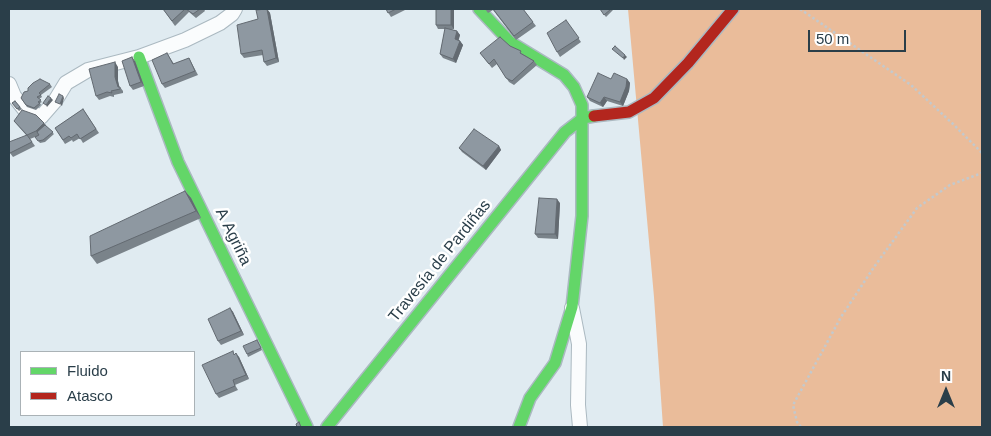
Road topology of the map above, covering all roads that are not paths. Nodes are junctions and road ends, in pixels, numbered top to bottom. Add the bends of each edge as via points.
1 (235, 9) edge
2 (479, 9) edge
3 (733, 9) edge
4 (139, 57) junction
5 (9, 84) edge
6 (583, 118) junction
7 (572, 307) junction
8 (307, 427) edge
9 (327, 427) edge
10 (519, 427) edge
11 (580, 427) edge

1 - 4 street via 220,23
2 - 6 street via 510,42 564,76 582,104
3 - 6 street via 654,98 629,112
4 - 5 street via 88,70 66,83 41,117 26,110
4 - 8 street, A Agriña via 178,162
6 - 7 street via 582,216
6 - 9 street, Travesía de Pardiñas via 558,139
7 - 10 street via 555,363 530,398
7 - 11 street via 579,344

